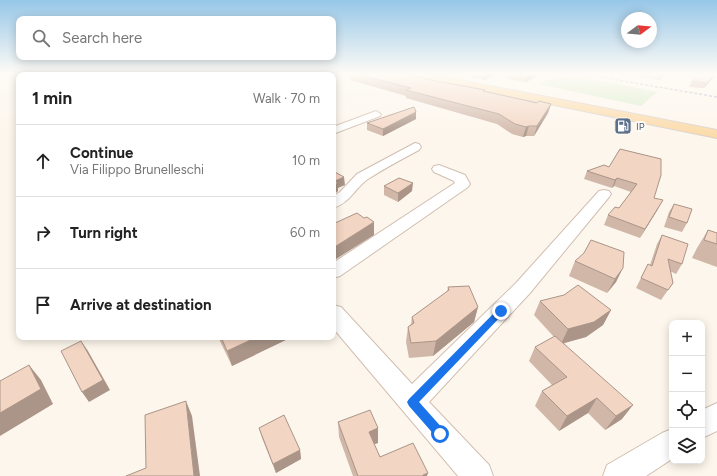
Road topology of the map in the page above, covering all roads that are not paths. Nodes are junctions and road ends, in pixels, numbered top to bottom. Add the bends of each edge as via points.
1 (527, 95) edge
2 (376, 114) dead end
3 (336, 130) edge
4 (717, 134) edge
5 (415, 147) dead end
6 (439, 169) dead end
7 (604, 194) dead end
8 (336, 201) edge
9 (336, 270) edge
10 (336, 316) edge
11 (412, 402) junction
12 (717, 416) edge
13 (705, 423) edge
14 (669, 445) edge
15 (478, 476) edge
16 (618, 476) edge

1 - 4 main road
2 - 3 street
5 - 8 street via 362,177
6 - 9 street via 460,178 463,184
7 - 11 street via 523,288
10 - 11 street
11 - 15 street
12 - 13 street
14 - 16 street

